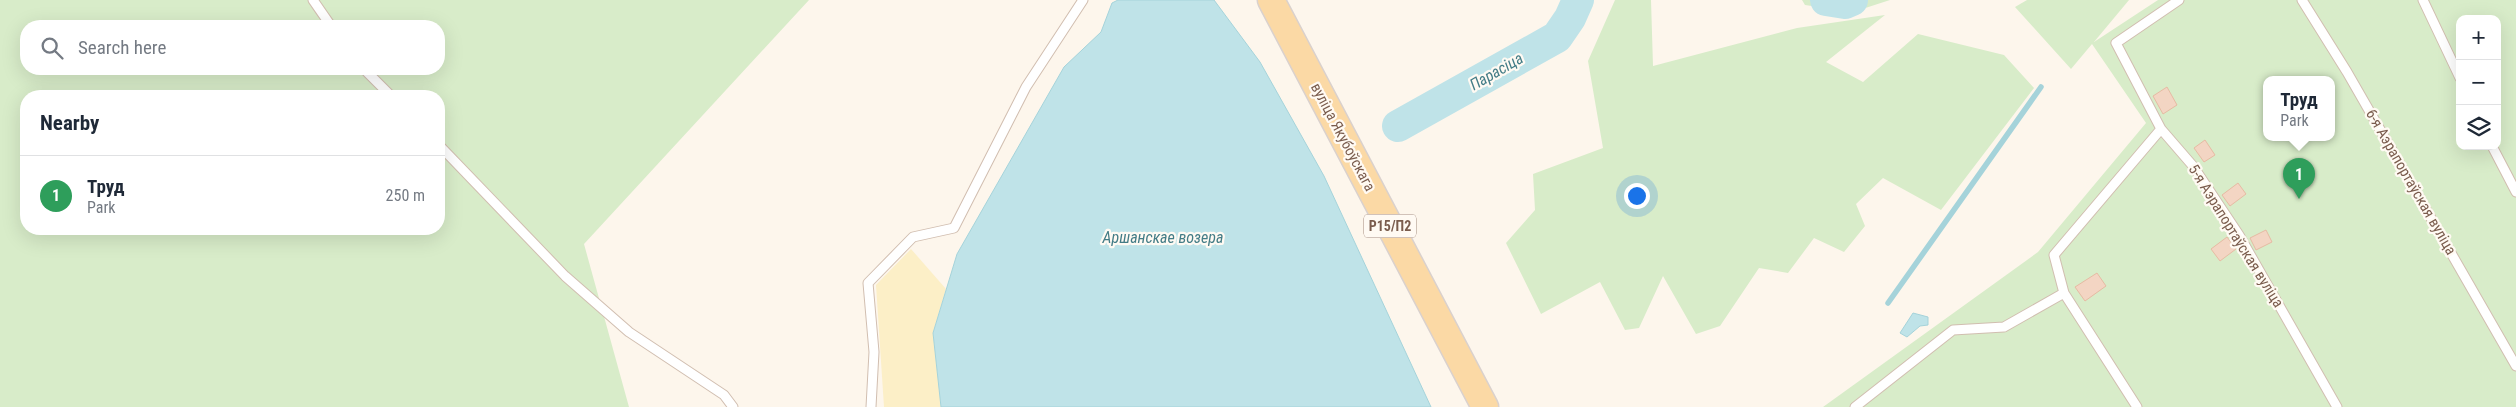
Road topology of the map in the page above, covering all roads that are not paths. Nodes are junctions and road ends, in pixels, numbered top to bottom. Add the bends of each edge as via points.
1 (313, 0) edge
2 (1083, 0) edge
3 (1271, 0) edge
4 (2179, 0) edge
5 (2302, 0) edge
6 (2423, 0) edge
7 (326, 20) edge
8 (2456, 70) edge
9 (370, 75) edge
10 (385, 90) edge
11 (2162, 129) junction
12 (2494, 150) edge
13 (445, 152) edge
14 (2516, 192) edge
15 (2064, 293) junction
16 (2516, 366) edge
17 (733, 407) edge
18 (872, 407) edge
19 (1485, 407) edge
20 (1855, 407) edge
21 (2137, 407) edge
22 (2337, 407) edge

1 - 7 lane
2 - 18 lane via 1026,87 954,228 913,237 868,283 874,352
3 - 19 main road, вуліца Якубоўскага / Р15/П2
4 - 11 lane, 5-я Аэрапортаўская вуліца via 2116,43
5 - 16 lane, 6-я Аэрапортаўская вуліца via 2368,106
6 - 8 lane
9 - 10 lane
11 - 15 lane via 2054,255
11 - 22 lane, 5-я Аэрапортаўская вуліца via 2193,166 2239,234
12 - 14 lane
13 - 17 lane via 565,276 629,332 724,395
15 - 20 lane via 2004,327 1953,330
15 - 21 lane

